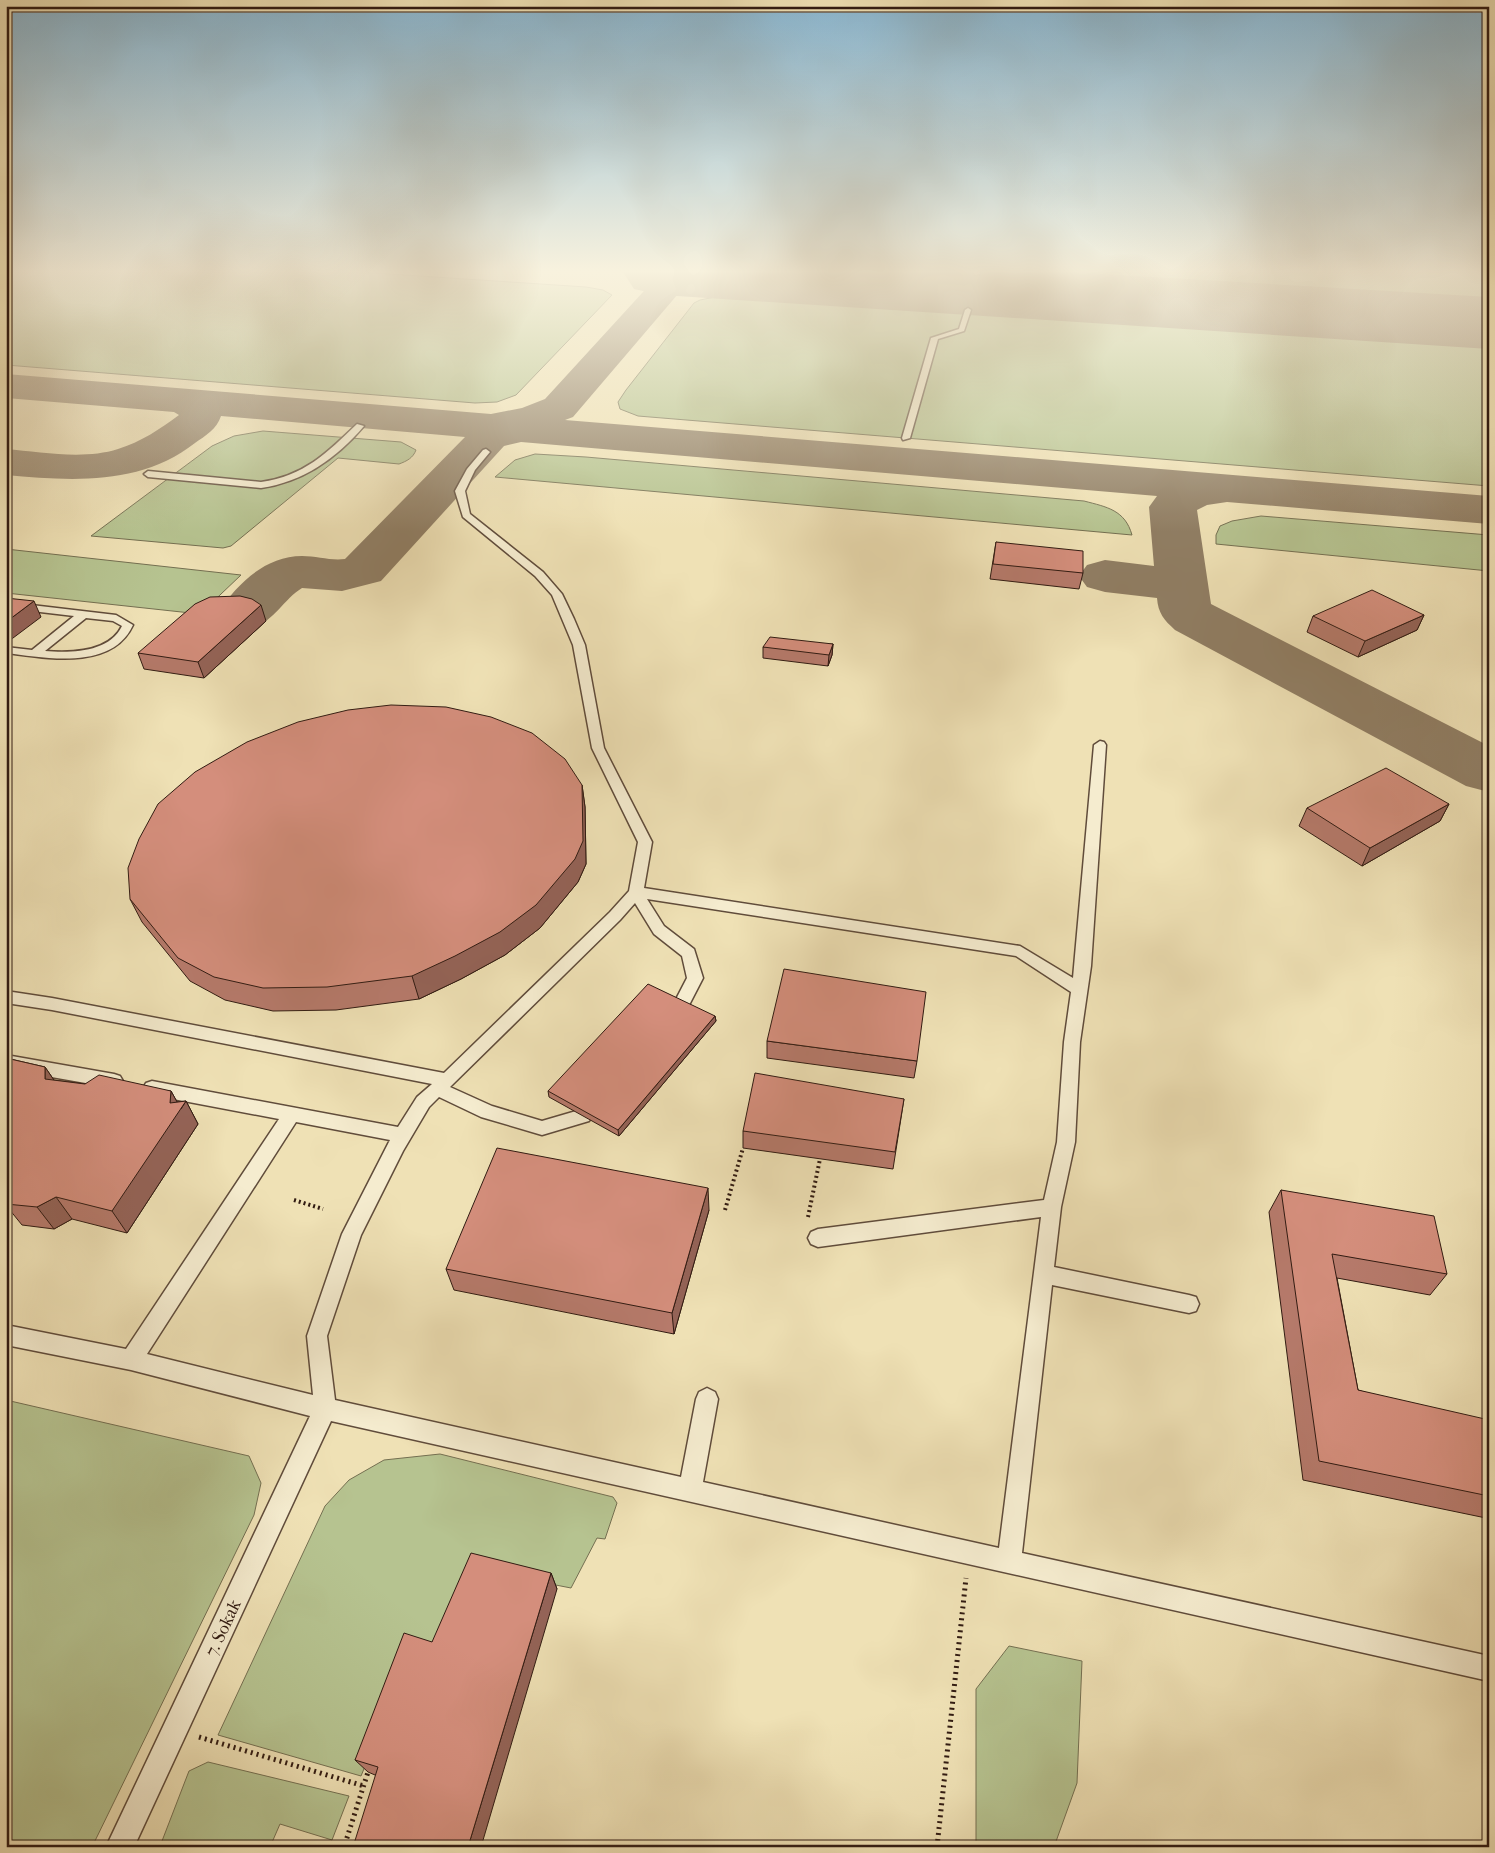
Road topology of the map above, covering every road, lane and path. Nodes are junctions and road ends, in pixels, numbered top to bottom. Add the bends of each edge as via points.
1 (929, 358) edge
2 (360, 426) dead end
3 (906, 438) dead end
4 (486, 452) dead end
5 (148, 474) dead end
6 (6, 605) edge
7 (84, 614) junction
8 (6, 650) edge
9 (35, 653) junction
10 (1100, 745) dead end
11 (636, 892) junction
12 (1079, 989) junction
13 (6, 997) edge
14 (681, 1005) edge
15 (6, 1062) edge
16 (442, 1084) junction
17 (292, 1113) junction
18 (583, 1116) edge
19 (404, 1135) junction
20 (743, 1148) edge
21 (820, 1159) edge
22 (294, 1200) dead end
23 (1052, 1207) junction
24 (323, 1209) dead end
25 (725, 1210) dead end
26 (812, 1232) joint
27 (1043, 1274) junction
28 (1189, 1304) dead end
29 (6, 1335) edge
30 (131, 1360) junction
31 (707, 1399) dead end
32 (325, 1409) junction
33 (690, 1491) junction
34 (968, 1552) junction
35 (1009, 1561) junction
36 (1489, 1669) edge
37 (176, 1730) junction
38 (368, 1772) edge
39 (364, 1786) junction
40 (345, 1844) dead end
41 (120, 1847) edge
42 (937, 1847) edge

1 - 3 lane
2 - 5 lane via 316,466 282,482 261,484
4 - 11 lane via 460,491 466,514 539,574 557,594 569,619 579,645 598,748 645,842
6 - 7 lane
7 - 9 lane
7 - 9 lane via 116,618 128,625 121,638 99,651 70,655
8 - 9 lane
10 - 12 lane
11 - 12 lane via 1020,950
11 - 14 lane via 659,930 689,953 695,978
11 - 16 lane
12 - 23 lane via 1066,1142
13 - 16 lane
15 - 17 lane
16 - 18 lane via 488,1112 542,1128
16 - 19 lane via 423,1102
17 - 19 lane
17 - 30 lane
19 - 32 lane via 352,1234 317,1336
20 - 25 path
21 - 26 path
22 - 24 path
23 - 26 lane
23 - 27 lane
27 - 28 lane
27 - 35 lane
29 - 30 lane
30 - 32 lane
31 - 33 lane
32 - 33 lane
32 - 37 lane, 7. Sokak
33 - 34 lane
34 - 35 lane
34 - 42 path
35 - 36 lane
37 - 39 path
37 - 41 lane, 7. Sokak
38 - 39 path
39 - 40 path

